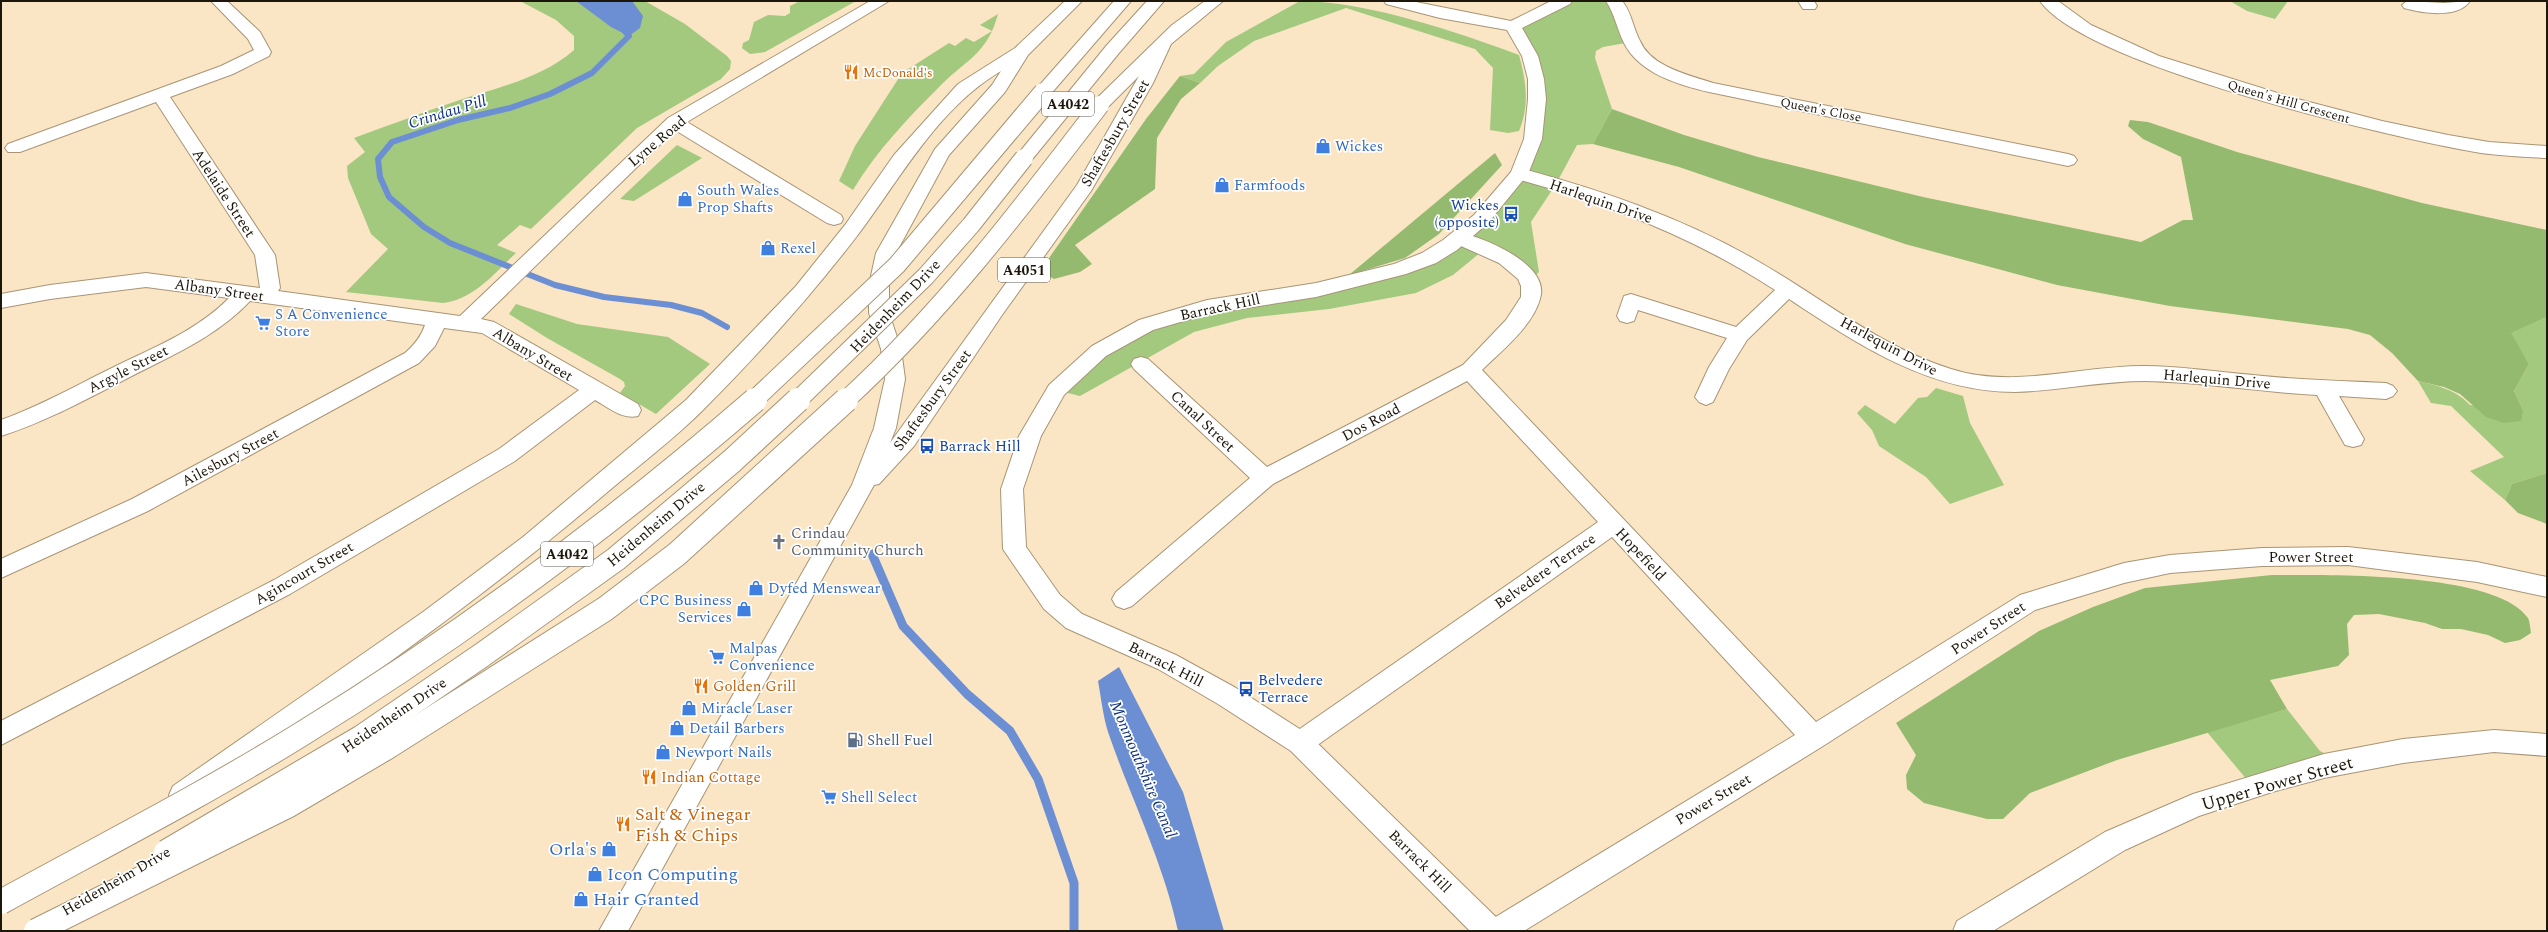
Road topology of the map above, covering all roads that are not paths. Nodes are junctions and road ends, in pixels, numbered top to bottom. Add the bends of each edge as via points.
1 (219, 1) edge
2 (880, 1) edge
3 (1074, 1) edge
4 (1123, 1) edge
5 (1156, 1) edge
6 (1215, 1) edge
7 (1392, 1) edge
8 (1564, 1) edge
9 (1614, 1) edge
10 (2048, 1) edge
11 (2462, 1) edge
12 (2410, 5) dead end
13 (1513, 26) junction
14 (1165, 40) junction
15 (1021, 52) junction
16 (160, 95) junction
17 (674, 122) junction
18 (14, 148) dead end
19 (2547, 152) edge
20 (2068, 160) dead end
21 (1519, 174) junction
22 (834, 219) dead end
23 (1459, 238) junction
24 (1788, 289) junction
25 (245, 294) junction
26 (266, 296) junction
27 (1, 301) edge
28 (1627, 316) dead end
29 (436, 319) junction
30 (465, 323) junction
31 (1740, 335) junction
32 (1141, 364) dead end
33 (1470, 370) junction
34 (2323, 388) junction
35 (593, 390) junction
36 (2386, 391) dead end
37 (1706, 397) dead end
38 (630, 410) dead end
39 (1, 428) edge
40 (2353, 439) dead end
41 (1265, 478) junction
42 (863, 486) junction
43 (1614, 524) junction
44 (1, 569) edge
45 (2547, 587) edge
46 (1124, 599) dead end
47 (1, 734) edge
48 (1814, 738) junction
49 (1300, 742) junction
50 (2547, 745) edge
51 (150, 820) junction
52 (1, 902) edge
53 (27, 931) edge
54 (36, 931) edge
55 (613, 931) edge
56 (1490, 931) edge
57 (1499, 931) edge
58 (1967, 931) edge

1 - 16 street via 244,22 261,42 263,52 232,68
2 - 17 street, Lyne Road
3 - 15 street, Shaftesbury Street / A4051
4 - 51 street, Heidenheim Drive / A4042, bridge via 896,266 766,390 706,442 596,532 507,599 406,668 300,736
5 - 53 street, Heidenheim Drive / A4042, bridge via 1113,49 971,225 926,276 818,383 732,461 616,559 362,737 265,796
6 - 14 street, A4042 via 1194,14
7 - 13 street via 1440,14
8 - 13 street
9 - 20 street, Queen's Close via 1624,16 1631,42 1639,53 1657,67 1681,78 1709,87
10 - 19 street, Queen's Hill Crescent via 2084,26 2134,52 2235,86 2340,116 2482,147
11 - 12 street via 2446,8
13 - 21 street, Barrack Hill via 1530,56 1536,79 1537,99 1533,139
14 - 42 street, Shaftesbury Street / A4051 via 1085,187 995,310 906,440
14 - 54 street, A4042, bridge via 1100,105 1016,215 937,310 872,376 677,554 605,608 384,750 289,805
15 - 42 street, Shaftesbury Street / A4051 via 999,88 941,153 886,253 878,285 879,313 891,349 895,379 885,428
15 - 51 street, A4042, bridge via 964,88 900,159 852,229 803,291 694,406 531,544 262,740 213,771
16 - 18 street
16 - 26 street, Adelaide Street via 265,255 270,288
17 - 22 street
17 - 30 street, Lyne Road
21 - 23 street, Barrack Hill via 1481,219
21 - 24 street, Harlequin Drive via 1626,207 1734,257
23 - 33 street, Dos Road via 1486,248 1520,270 1529,282 1531,296 1521,315
23 - 49 street, Barrack Hill via 1429,258 1392,271 1316,290 1208,307 1139,329 1098,351 1056,390 1030,436 1012,489 1015,549 1052,602 1074,621 1167,662
24 - 31 street
24 - 34 street, Harlequin Drive via 1866,337 1920,366 1951,377 1976,382 2002,384 2129,374 2185,375
25 - 26 street, Albany Street
25 - 27 street, Albany Street via 146,280
25 - 39 street, Argyle Street via 230,312 203,330 45,411
26 - 29 street, Albany Street
28 - 31 street via 1630,301
29 - 30 street, Albany Street
29 - 44 street, Ailesbury Street via 434,331 424,347 412,358 140,505
30 - 35 street, Albany Street via 487,327
31 - 37 street via 1719,367
32 - 41 street, Canal Street
33 - 41 street, Dos Road
33 - 43 street, Hopefield
34 - 36 street, Harlequin Drive
34 - 40 street
35 - 38 street, Albany Street
35 - 47 street, Agincourt Street via 507,455 282,587
41 - 46 street, Dos Road
42 - 55 street, A4051
43 - 48 street, Hopefield
43 - 49 street, Belvedere Terrace
45 - 48 street, Power Street via 2477,572 2348,556 2262,557 2147,568 2028,602
48 - 57 street, Power Street
49 - 56 street, Barrack Hill
50 - 58 street, Upper Power Street via 2494,741 2403,751 2324,766 2272,780 2193,806 2115,841
51 - 52 street, Heidenheim Drive / A4042, bridge

